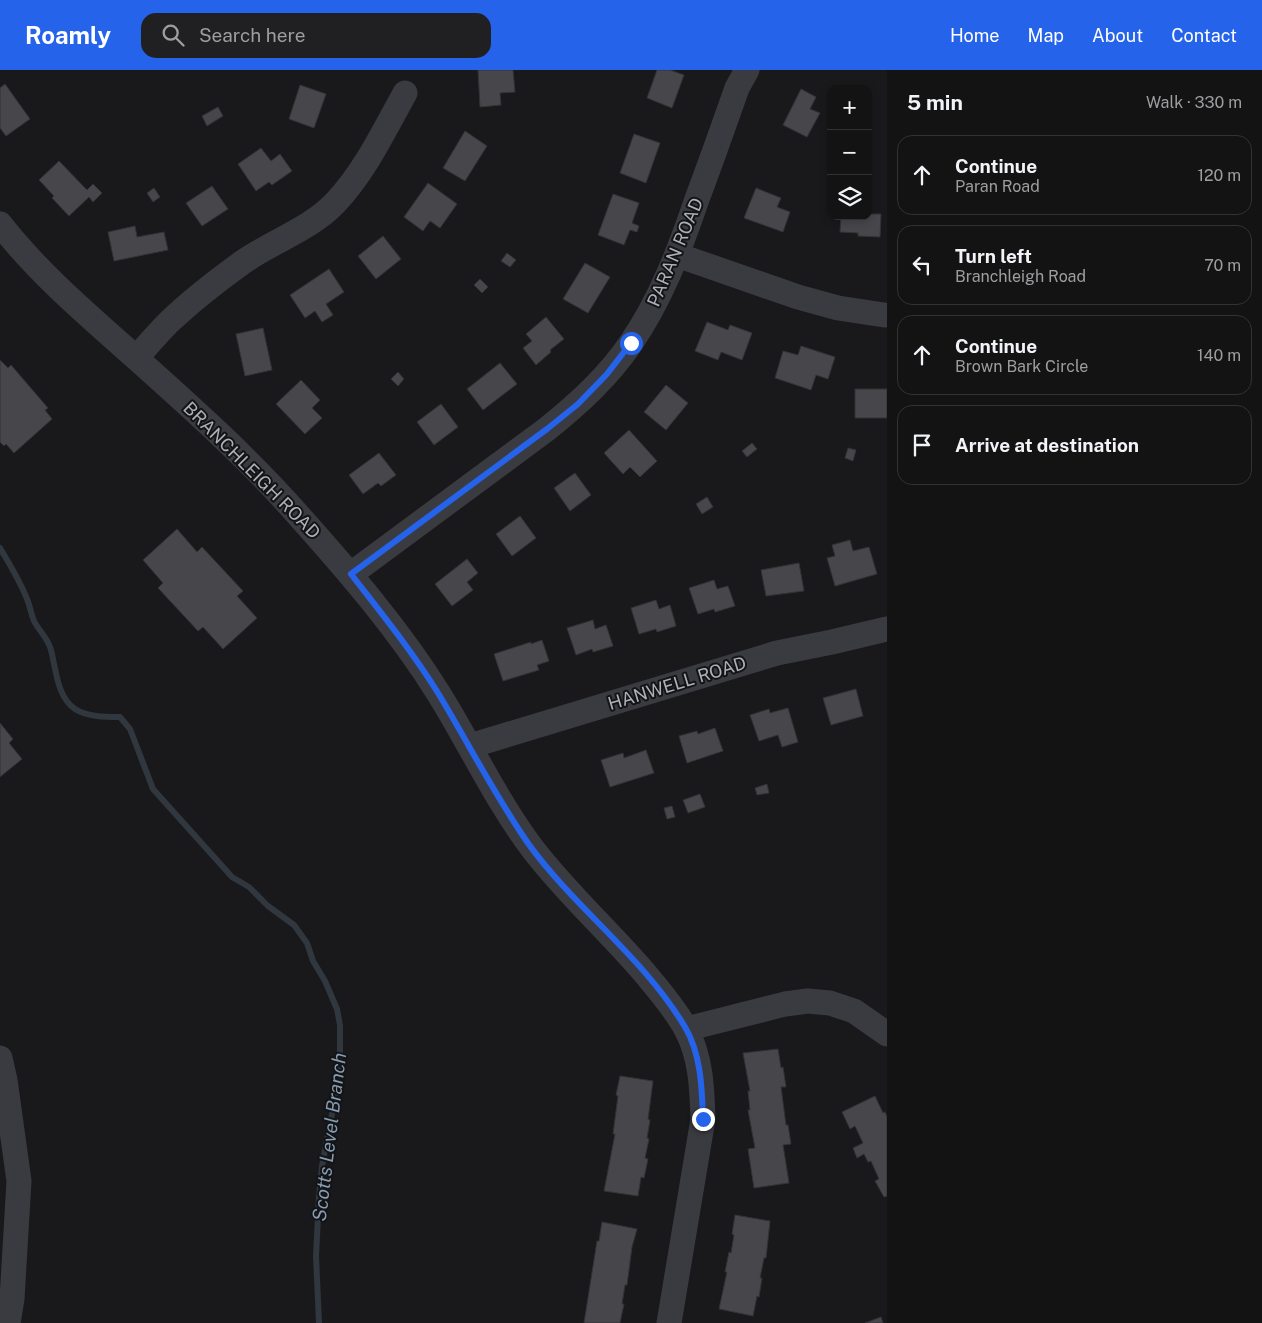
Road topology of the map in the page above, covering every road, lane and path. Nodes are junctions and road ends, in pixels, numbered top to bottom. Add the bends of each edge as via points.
1 (747, 70) edge
2 (405, 93) dead end
3 (0, 224) edge
4 (677, 255) junction
5 (884, 315) dead end
6 (136, 358) junction
7 (351, 574) junction
8 (887, 629) edge
9 (470, 746) junction
10 (686, 1029) junction
11 (887, 1034) edge
12 (0, 1058) edge
13 (8, 1230) edge
14 (8, 1323) edge
15 (669, 1323) edge

1 - 4 street, PARAN ROAD via 737,88
2 - 6 street via 355,180 334,204 311,222 244,261 202,293 170,321
3 - 6 street, BRANCHLEIGH ROAD via 47,278
4 - 5 street via 798,297 838,308
4 - 7 street, PARAN ROAD via 631,343 578,404
6 - 7 street, BRANCHLEIGH ROAD via 245,458
7 - 9 street, BRANCHLEIGH ROAD via 437,691
8 - 9 street, HANWELL ROAD via 777,653
9 - 10 street, BRANCHLEIGH ROAD via 531,846 558,880 639,966
10 - 11 street via 808,1001 830,1003 854,1011
10 - 15 street, BRANCHLEIGH ROAD via 697,1059 703,1119
12 - 13 street via 18,1181
13 - 14 street via 12,1299

